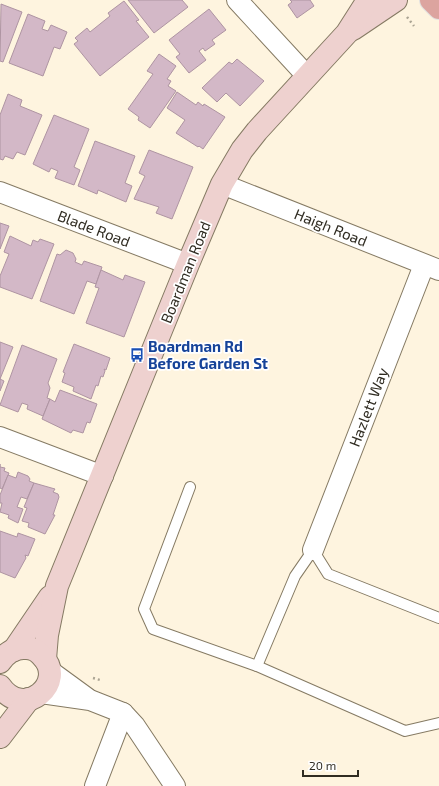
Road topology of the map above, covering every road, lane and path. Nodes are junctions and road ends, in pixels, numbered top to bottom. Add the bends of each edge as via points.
1 (237, 0) edge
2 (368, 0) edge
3 (396, 0) edge
4 (431, 0) edge
5 (439, 8) edge
6 (347, 33) junction
7 (306, 76) junction
8 (222, 184) junction
9 (0, 192) edge
10 (188, 264) junction
11 (432, 267) edge
12 (0, 436) edge
13 (103, 476) junction
14 (190, 487) dead end
15 (313, 550) junction
16 (58, 586) junction
17 (439, 618) edge
18 (4, 656) edge
19 (48, 665) junction
20 (257, 666) junction
21 (0, 686) edge
22 (35, 696) junction
23 (90, 700) junction
24 (123, 713) junction
25 (439, 723) edge
26 (0, 737) edge
27 (95, 786) edge
28 (175, 786) edge

1 - 7 street
2 - 6 street, Boardman Road
3 - 6 street, Boardman Road
4 - 5 main road
6 - 7 street, Boardman Road
7 - 8 street, Boardman Road via 247,144
8 - 10 street, Boardman Road
8 - 11 street, Haigh Road
9 - 10 street, Blade Road
10 - 13 street, Boardman Road
11 - 15 street, Hazlett Way
12 - 13 street
13 - 16 street, Boardman Road
14 - 20 lane via 144,609 153,629
15 - 17 lane via 328,574
15 - 20 lane via 295,576
16 - 18 street, Boardman Road
16 - 19 street, Boardman Road via 47,635
18 - 19 street, Boardman Road via 28,648 41,654
19 - 22 street, Boardman Road via 48,683
19 - 23 street
20 - 25 lane via 405,731
21 - 22 street via 11,697 20,700
22 - 23 street
22 - 26 street, Boardman Road
23 - 24 street
24 - 27 street
24 - 28 street via 135,726

